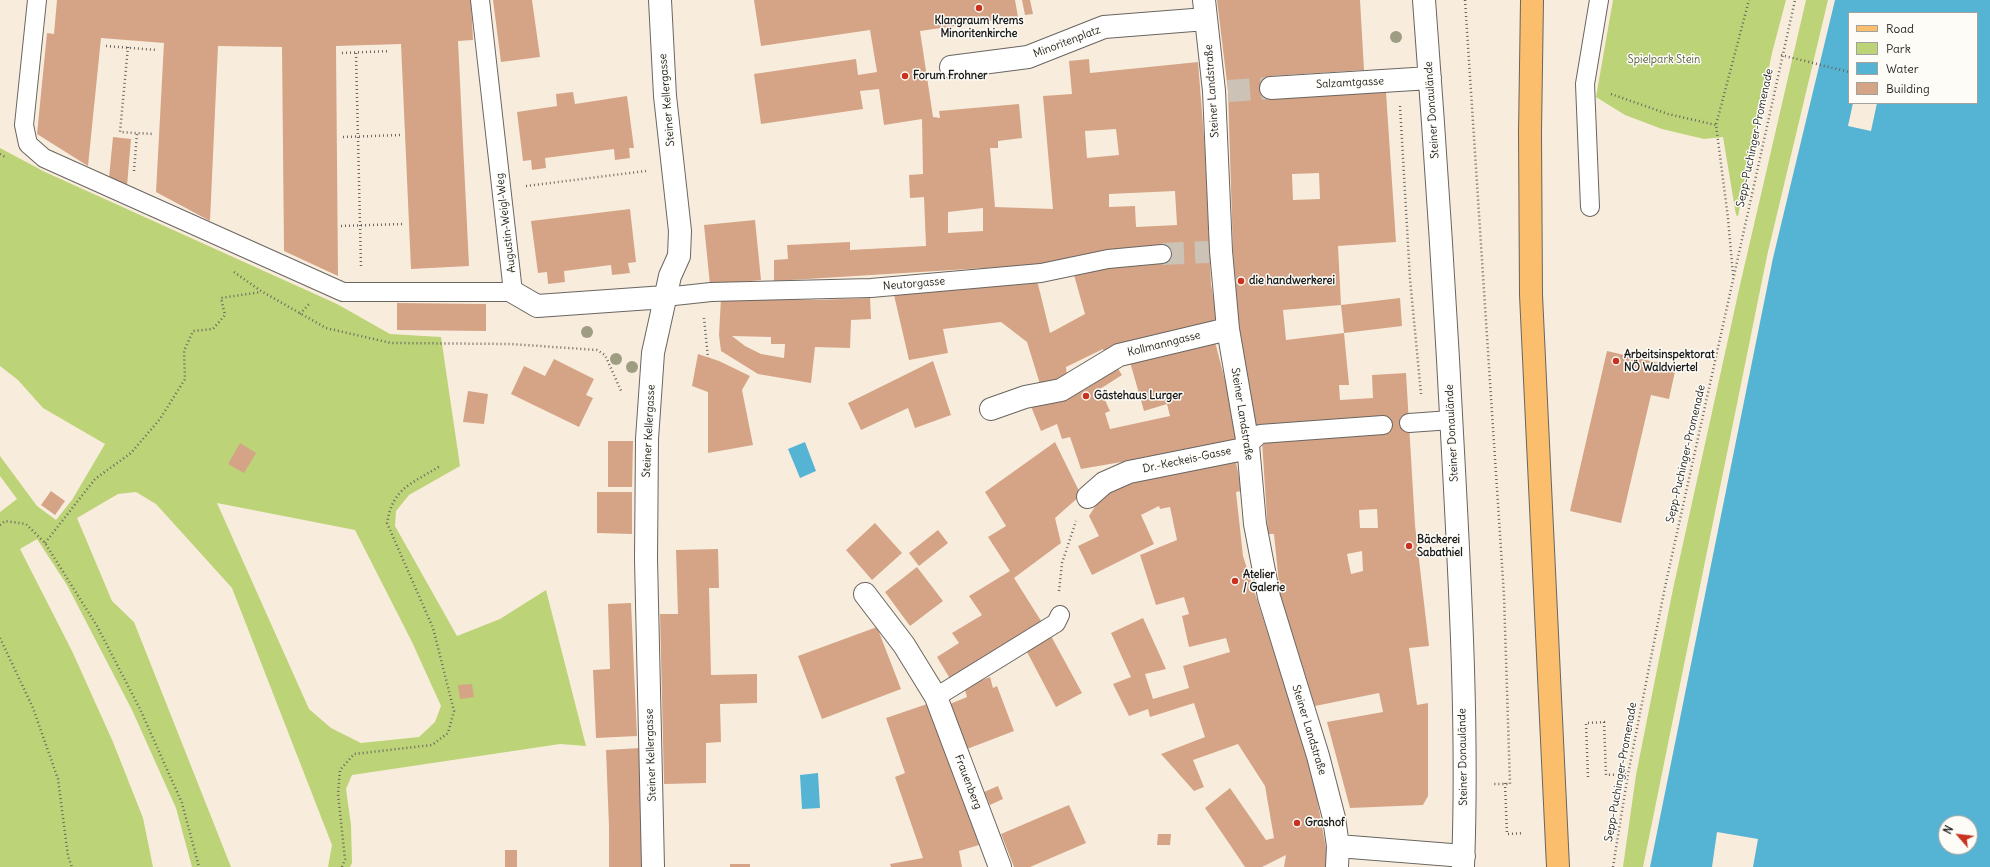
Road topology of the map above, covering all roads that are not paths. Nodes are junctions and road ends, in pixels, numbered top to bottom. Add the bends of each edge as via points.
1 (37, 0) edge
2 (480, 0) edge
3 (660, 0) edge
4 (1424, 0) edge
5 (1532, 0) edge
6 (1599, 0) edge
7 (1205, 9) edge
8 (951, 67) dead end
9 (1430, 78) junction
10 (1271, 88) tunnel mouth
11 (1590, 206) dead end
12 (1162, 254) tunnel mouth
13 (514, 292) junction
14 (665, 297) junction
15 (1228, 328) junction
16 (991, 409) dead end
17 (1451, 420) junction
18 (1409, 423) dead end
19 (1383, 425) dead end
20 (1248, 445) junction
21 (1088, 497) road end
22 (865, 594) dead end
23 (1060, 615) road end
24 (936, 697) junction
25 (1337, 856) edge
26 (1464, 862) edge
27 (653, 867) edge
28 (1000, 867) edge
29 (1558, 867) edge

1 - 13 lane via 24,126 28,144 44,158 343,292
2 - 13 lane, Augustin-Weigl-Weg
3 - 14 street, Steiner Kellergasse via 665,96 680,231 679,256 670,276
4 - 9 street, Steiner Donaulände
5 - 29 main road via 1531,295
6 - 11 lane via 1585,84
7 - 8 street, Minoritenplatz via 1104,27 1028,57
7 - 15 street, Steiner Landstraße via 1221,91 1215,251
9 - 10 street, Salzamtgasse
9 - 17 street, Steiner Donaulände
12 - 14 lane, Neutorgasse via 1108,259 1041,273 871,288 711,292
13 - 14 street via 537,306
14 - 27 street, Steiner Kellergasse via 653,352 647,439 646,559
15 - 16 street, Kollmanngasse via 1119,355 1060,390 1025,397
15 - 20 street, Steiner Landstraße
17 - 18 lane
17 - 26 street, Steiner Donaulände via 1461,597
19 - 20 lane, Dr.-Keckeis-Gasse via 1260,434
20 - 21 street, Dr.-Keckeis-Gasse via 1239,450 1128,472 1104,483
20 - 25 street, Steiner Landstraße via 1255,524 1268,597 1318,756 1334,818
22 - 24 street, Frauenberg via 904,645
23 - 24 lane via 1056,623
24 - 28 street, Frauenberg
25 - 26 street

